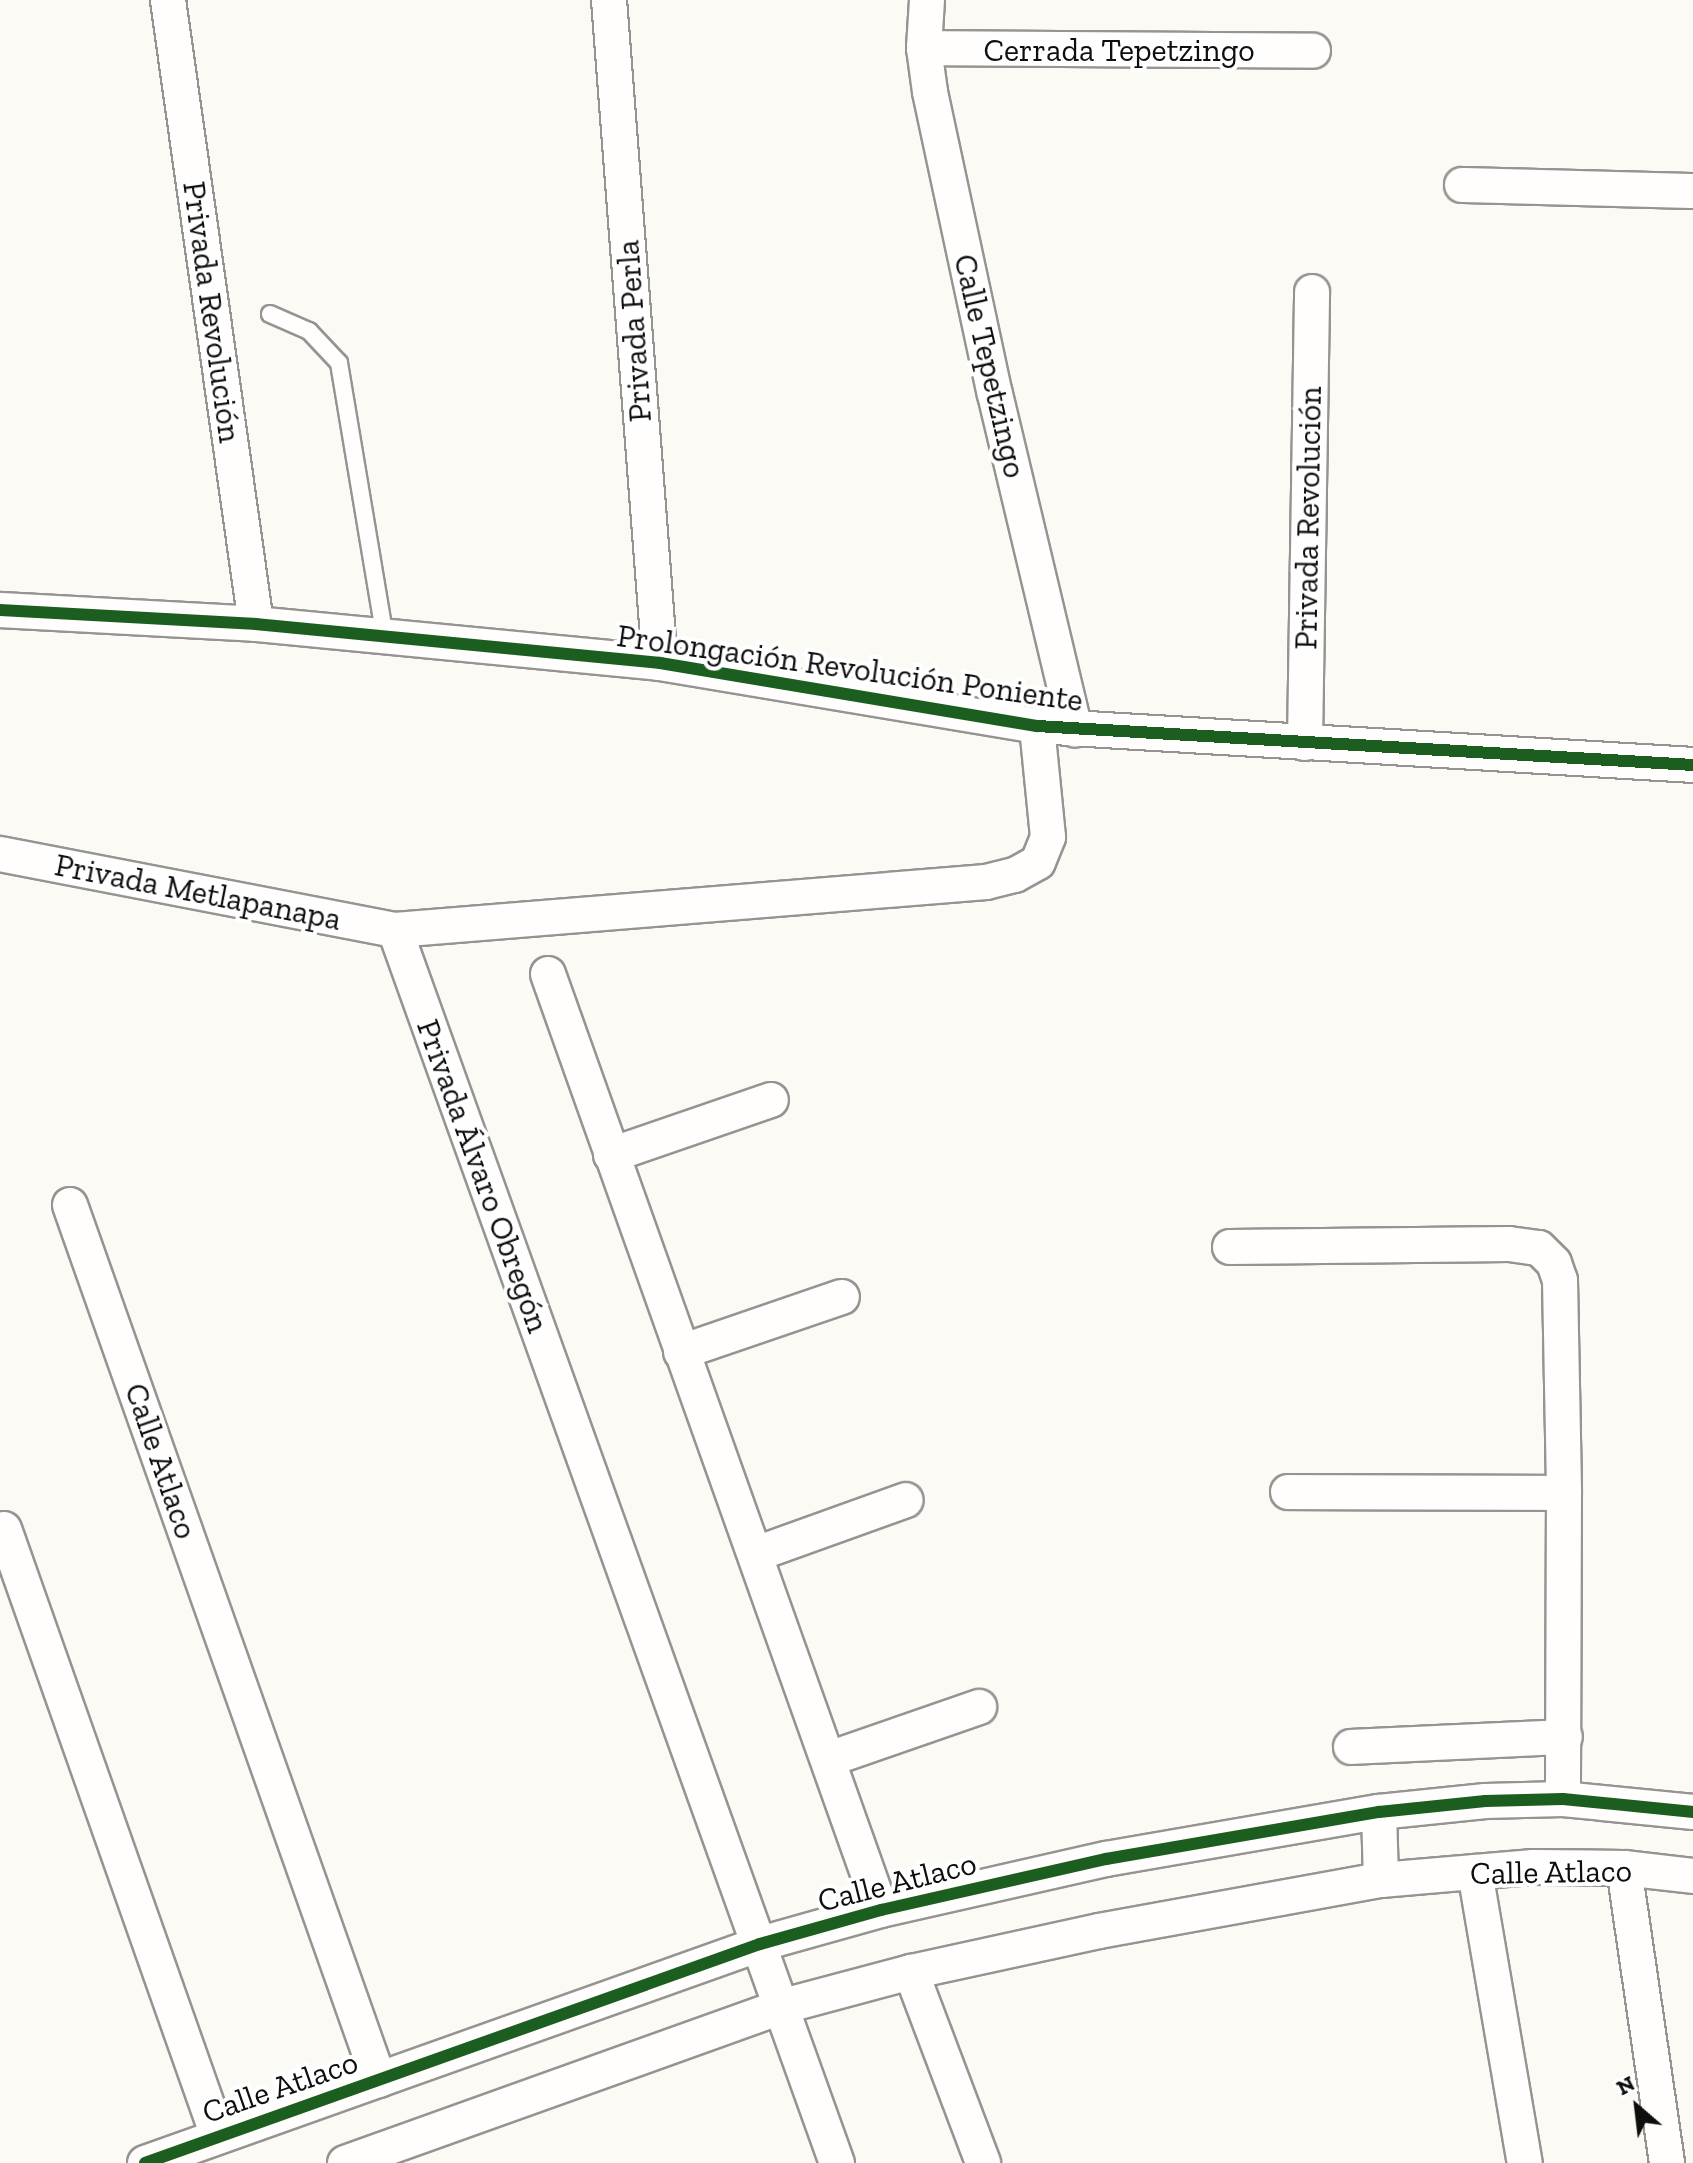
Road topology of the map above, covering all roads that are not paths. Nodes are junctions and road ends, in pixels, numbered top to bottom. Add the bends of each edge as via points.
1 (168, 0) edge
2 (609, 0) edge
3 (927, 0) edge
4 (924, 48) junction
5 (1313, 51) dead end
6 (1462, 185) dead end
7 (1693, 191) edge
8 (1312, 292) dead end
9 (270, 314) dead end
10 (0, 610) edge
11 (256, 624) junction
12 (385, 639) junction
13 (660, 663) junction
14 (1037, 726) junction
15 (1075, 730) junction
16 (1305, 743) junction
17 (1693, 765) edge
18 (0, 854) edge
19 (395, 930) junction
20 (548, 974) dead end
21 (771, 1100) dead end
22 (611, 1155) junction
23 (70, 1205) dead end
24 (1230, 1247) dead end
25 (842, 1297) dead end
26 (681, 1352) junction
27 (1288, 1492) dead end
28 (1564, 1493) junction
29 (906, 1500) dead end
30 (4, 1529) dead end
31 (756, 1554) junction
32 (979, 1707) dead end
33 (1565, 1737) junction
34 (1351, 1747) dead end
35 (829, 1759) junction
36 (1563, 1799) junction
37 (1379, 1812) junction
38 (1693, 1812) edge
39 (1624, 1868) junction
40 (1475, 1872) junction
41 (1693, 1876) edge
42 (1381, 1880) junction
43 (881, 1910) junction
44 (760, 1944) junction
45 (911, 1972) junction
46 (780, 2007) junction
47 (379, 2080) junction
48 (218, 2136) junction
49 (164, 2160) edge
50 (345, 2163) edge
51 (837, 2163) edge
52 (983, 2163) edge
53 (1525, 2163) edge
54 (1667, 2163) edge

1 - 11 street, Privada Revolución
2 - 13 street, Privada Perla
3 - 4 street, Calle Tepetzingo
4 - 5 street, Cerrada Tepetzingo
4 - 15 street, Calle Tepetzingo via 995,394
6 - 7 street
8 - 16 street, Privada Revolución
9 - 12 lane via 309,331 339,363
10 - 11 street, Prolongación Revolución Poniente
11 - 12 street, Prolongación Revolución Poniente
12 - 13 street, Prolongación Revolución Poniente
13 - 14 street, Prolongación Revolución Poniente
14 - 15 street, Prolongación Revolución Poniente
14 - 19 street via 1048,837 1038,862 1015,875 986,882
15 - 16 street, Prolongación Revolución Poniente
16 - 17 street, Prolongación Revolución Poniente
18 - 19 street, Privada Metlapanapa
19 - 44 street, Privada Álvaro Obregón
20 - 22 street
21 - 22 street
22 - 26 street
23 - 47 street, Calle Atlaco
24 - 28 street via 1539,1248 1554,1263 1560,1280
25 - 26 street
26 - 31 street
27 - 28 street
28 - 33 street
29 - 31 street
30 - 48 street
31 - 35 street
32 - 35 street
33 - 34 street
33 - 36 street
35 - 43 street
36 - 37 street, Calle Atlaco
36 - 38 street, Calle Atlaco
37 - 42 street
37 - 43 street, Calle Atlaco via 1106,1859
39 - 40 street, Calle Atlaco
39 - 41 street, Calle Atlaco
39 - 54 street
40 - 42 street, Calle Atlaco
40 - 53 street
42 - 45 street, Calle Atlaco via 1099,1931
43 - 44 street, Calle Atlaco
44 - 46 street, Privada Álvaro Obregón
44 - 47 street, Calle Atlaco
45 - 46 street, Calle Atlaco
45 - 52 street
46 - 50 street, Calle Atlaco
46 - 51 street, Privada Álvaro Obregón
47 - 48 street, Calle Atlaco
48 - 49 street, Calle Atlaco

